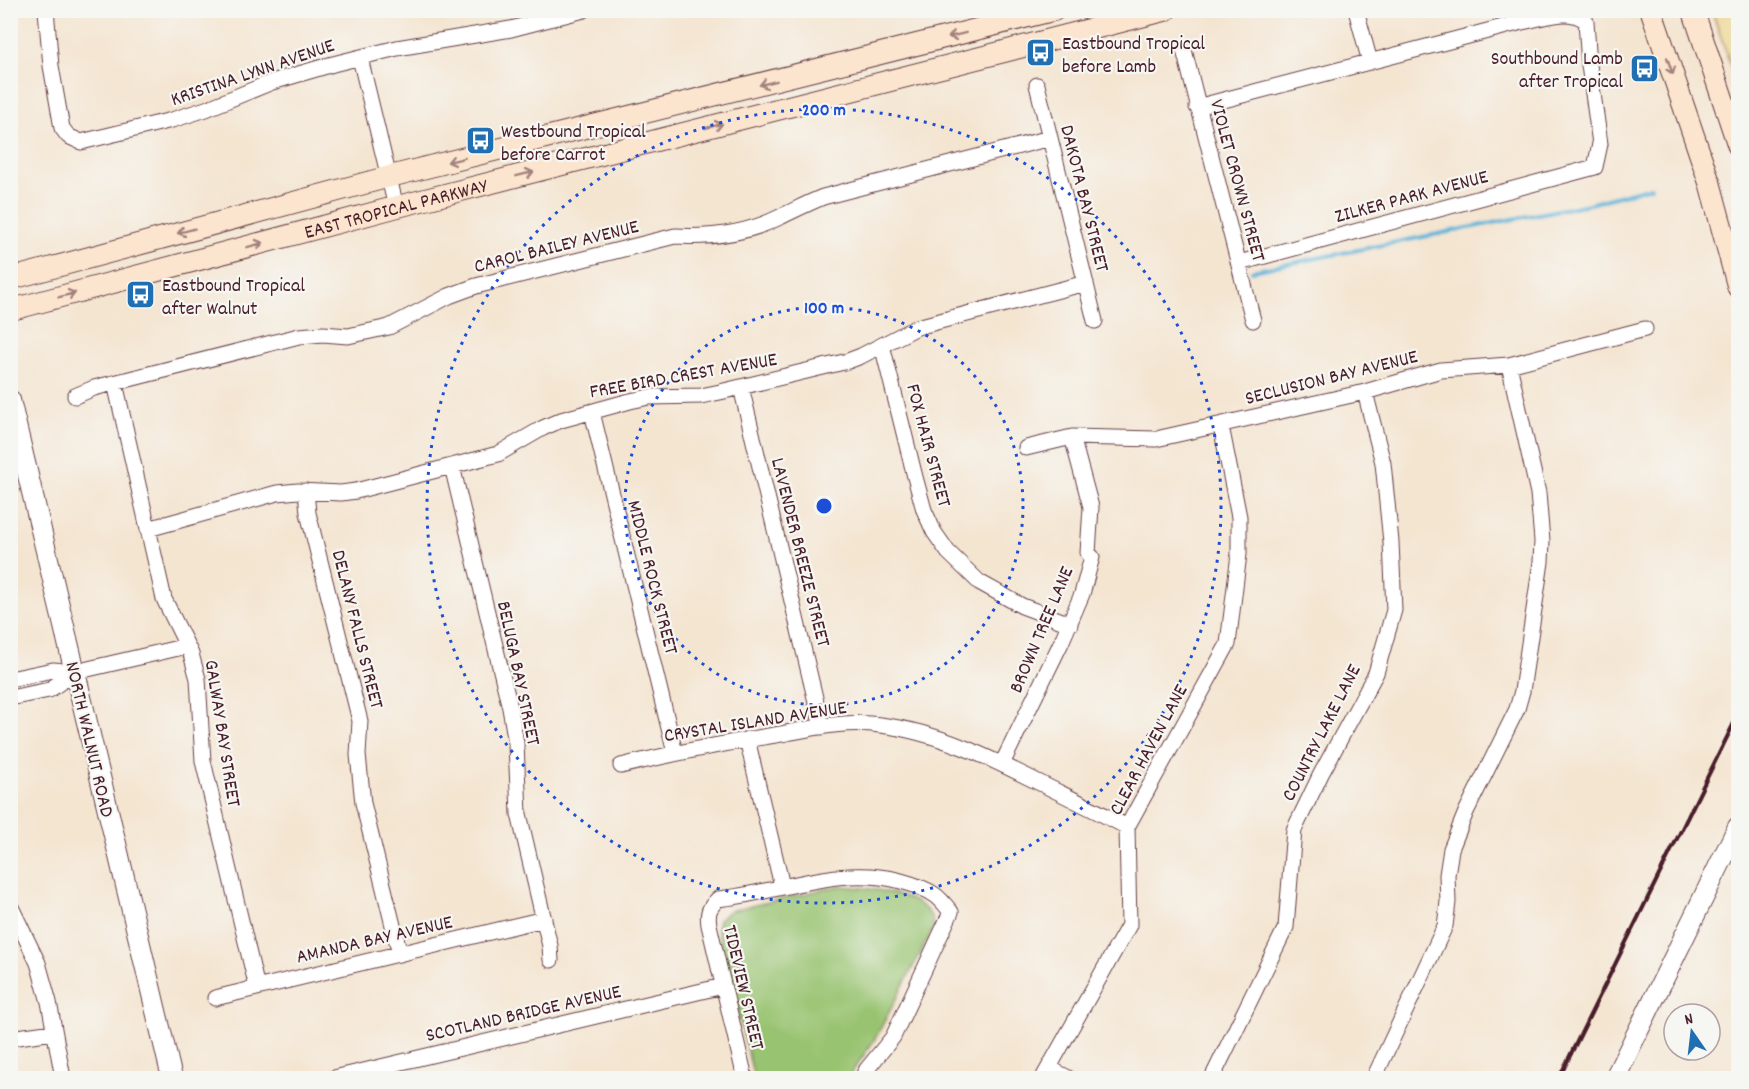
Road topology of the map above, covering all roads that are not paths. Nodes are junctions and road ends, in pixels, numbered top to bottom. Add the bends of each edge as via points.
1 (46, 10) edge
2 (584, 10) edge
3 (1054, 10) edge
4 (1166, 10) edge
5 (1356, 10) edge
6 (1651, 10) edge
7 (1693, 10) edge
8 (1110, 18) edge
9 (1184, 50) dead end
10 (360, 58) junction
11 (1370, 62) junction
12 (1037, 86) dead end
13 (1197, 106) junction
14 (1050, 138) junction
15 (1738, 145) edge
16 (388, 177) junction
17 (396, 207) junction
18 (1239, 263) junction
19 (10, 279) edge
20 (1086, 283) junction
21 (1738, 287) edge
22 (10, 310) edge
23 (1253, 320) dead end
24 (1095, 321) dead end
25 (1645, 329) dead end
26 (882, 345) junction
27 (1509, 365) junction
28 (115, 383) junction
29 (741, 387) junction
30 (1365, 392) junction
31 (75, 396) dead end
32 (10, 400) edge
33 (592, 412) junction
34 (1221, 426) junction
35 (1072, 437) junction
36 (1026, 448) dead end
37 (452, 466) junction
38 (306, 491) junction
39 (147, 529) junction
40 (1070, 624) junction
41 (187, 646) junction
42 (75, 672) junction
43 (10, 680) edge
44 (10, 699) edge
45 (822, 727) junction
46 (747, 739) junction
47 (675, 753) junction
48 (1002, 764) junction
49 (621, 766) dead end
50 (1738, 826) edge
51 (1127, 827) junction
52 (782, 886) junction
53 (10, 904) edge
54 (544, 919) junction
55 (400, 954) junction
56 (551, 960) dead end
57 (723, 987) junction
58 (256, 988) junction
59 (215, 998) dead end
60 (54, 1032) junction
61 (10, 1038) edge
62 (1046, 1073) edge
63 (63, 1078) edge
64 (172, 1078) edge
65 (334, 1078) edge
66 (745, 1078) edge
67 (862, 1078) edge
68 (1068, 1078) edge
69 (1212, 1078) edge
70 (1374, 1078) edge
71 (1615, 1078) edge

1 - 10 street, KRISTINA LYNN AVENUE via 60,118 63,128 81,142 172,120 298,73
2 - 10 street, KRISTINA LYNN AVENUE via 511,29
3 -> 16 main road, EAST TROPICAL PARKWAY
4 - 8 main road, EAST TROPICAL PARKWAY
5 - 11 street
6 -> 21 main road via 1710,184
7 - 15 main road
17 -> 8 main road, EAST TROPICAL PARKWAY
9 - 13 street, VIOLET CROWN STREET
10 - 16 street
11 - 13 street
11 - 18 street, ZILKER PARK AVENUE via 1553,15 1580,17 1586,21 1600,144 1594,167
12 - 14 street, DAKOTA BAY STREET
13 - 18 street, VIOLET CROWN STREET
14 - 20 street, DAKOTA BAY STREET
14 - 28 street, CAROL BAILEY AVENUE via 822,197 741,231 719,236 675,236 477,286 389,327 348,336 299,336
16 - 17 street
16 -> 19 main road, EAST TROPICAL PARKWAY
22 -> 17 main road, EAST TROPICAL PARKWAY
18 - 23 street, VIOLET CROWN STREET
20 - 24 street, DAKOTA BAY STREET
20 - 26 street, FREE BIRD CREST AVENUE via 917,327
25 - 27 street, SECLUSION BAY AVENUE
26 - 29 street, FREE BIRD CREST AVENUE via 848,361
26 - 40 street, FOX HAIR STREET via 918,488 934,532 979,582 1022,606
27 - 30 street, SECLUSION BAY AVENUE via 1441,370
27 - 70 street via 1538,492 1542,541 1526,672 1517,709 1451,849 1445,926
28 - 31 street, CAROL BAILEY AVENUE
28 - 39 street, GALWAY BAY STREET
29 - 33 street, FREE BIRD CREST AVENUE via 700,396 650,397
29 - 45 street, LAVENDER BREEZE STREET
30 - 34 street, SECLUSION BAY AVENUE
30 - 69 street, COUNTRY LAKE LANE via 1383,463 1394,610 1376,674 1294,830 1286,927
32 - 42 street, NORTH WALNUT ROAD
33 - 37 street, FREE BIRD CREST AVENUE via 543,428 498,454
33 - 47 street, MIDDLE ROCK STREET
34 - 35 street, SECLUSION BAY AVENUE via 1156,439
34 - 51 street, CLEAR HAVEN LANE via 1239,517 1239,554 1228,644
35 - 36 street, SECLUSION BAY AVENUE
35 - 40 street, BROWN TREE LANE via 1091,507 1088,553 1092,557
37 - 38 street, FREE BIRD CREST AVENUE via 356,491
37 - 54 street, BELUGA BAY STREET via 510,708 516,743 519,814
38 - 39 street, FREE BIRD CREST AVENUE via 277,493
38 - 55 street, DELANY FALLS STREET via 308,513 360,721 363,803
39 - 41 street, GALWAY BAY STREET via 165,599
40 - 48 street, BROWN TREE LANE
41 - 42 street
41 - 58 street, GALWAY BAY STREET via 198,679 203,761
42 - 43 street via 53,670
42 - 44 street via 49,690
42 - 64 street, NORTH WALNUT ROAD
45 - 46 street, CRYSTAL ISLAND AVENUE
45 - 48 street, CRYSTAL ISLAND AVENUE via 879,724 920,732
46 - 47 street, CRYSTAL ISLAND AVENUE
46 - 52 street
47 - 49 street, CRYSTAL ISLAND AVENUE
48 - 51 street, CRYSTAL ISLAND AVENUE
50 - 71 street
51 - 62 street, CLEAR HAVEN LANE via 1129,926
52 - 57 street, TIDEVIEW STREET via 718,899 711,906 707,914
52 - 67 street via 836,876 892,878 936,895 951,912 893,1037
53 - 60 street via 38,963
54 - 55 street, AMANDA BAY AVENUE
54 - 56 street, BELUGA BAY STREET
55 - 58 street, AMANDA BAY AVENUE
57 - 65 street, SCOTLAND BRIDGE AVENUE
57 - 66 street, TIDEVIEW STREET
58 - 59 street, AMANDA BAY AVENUE
60 - 61 street
60 - 63 street
62 - 68 street

